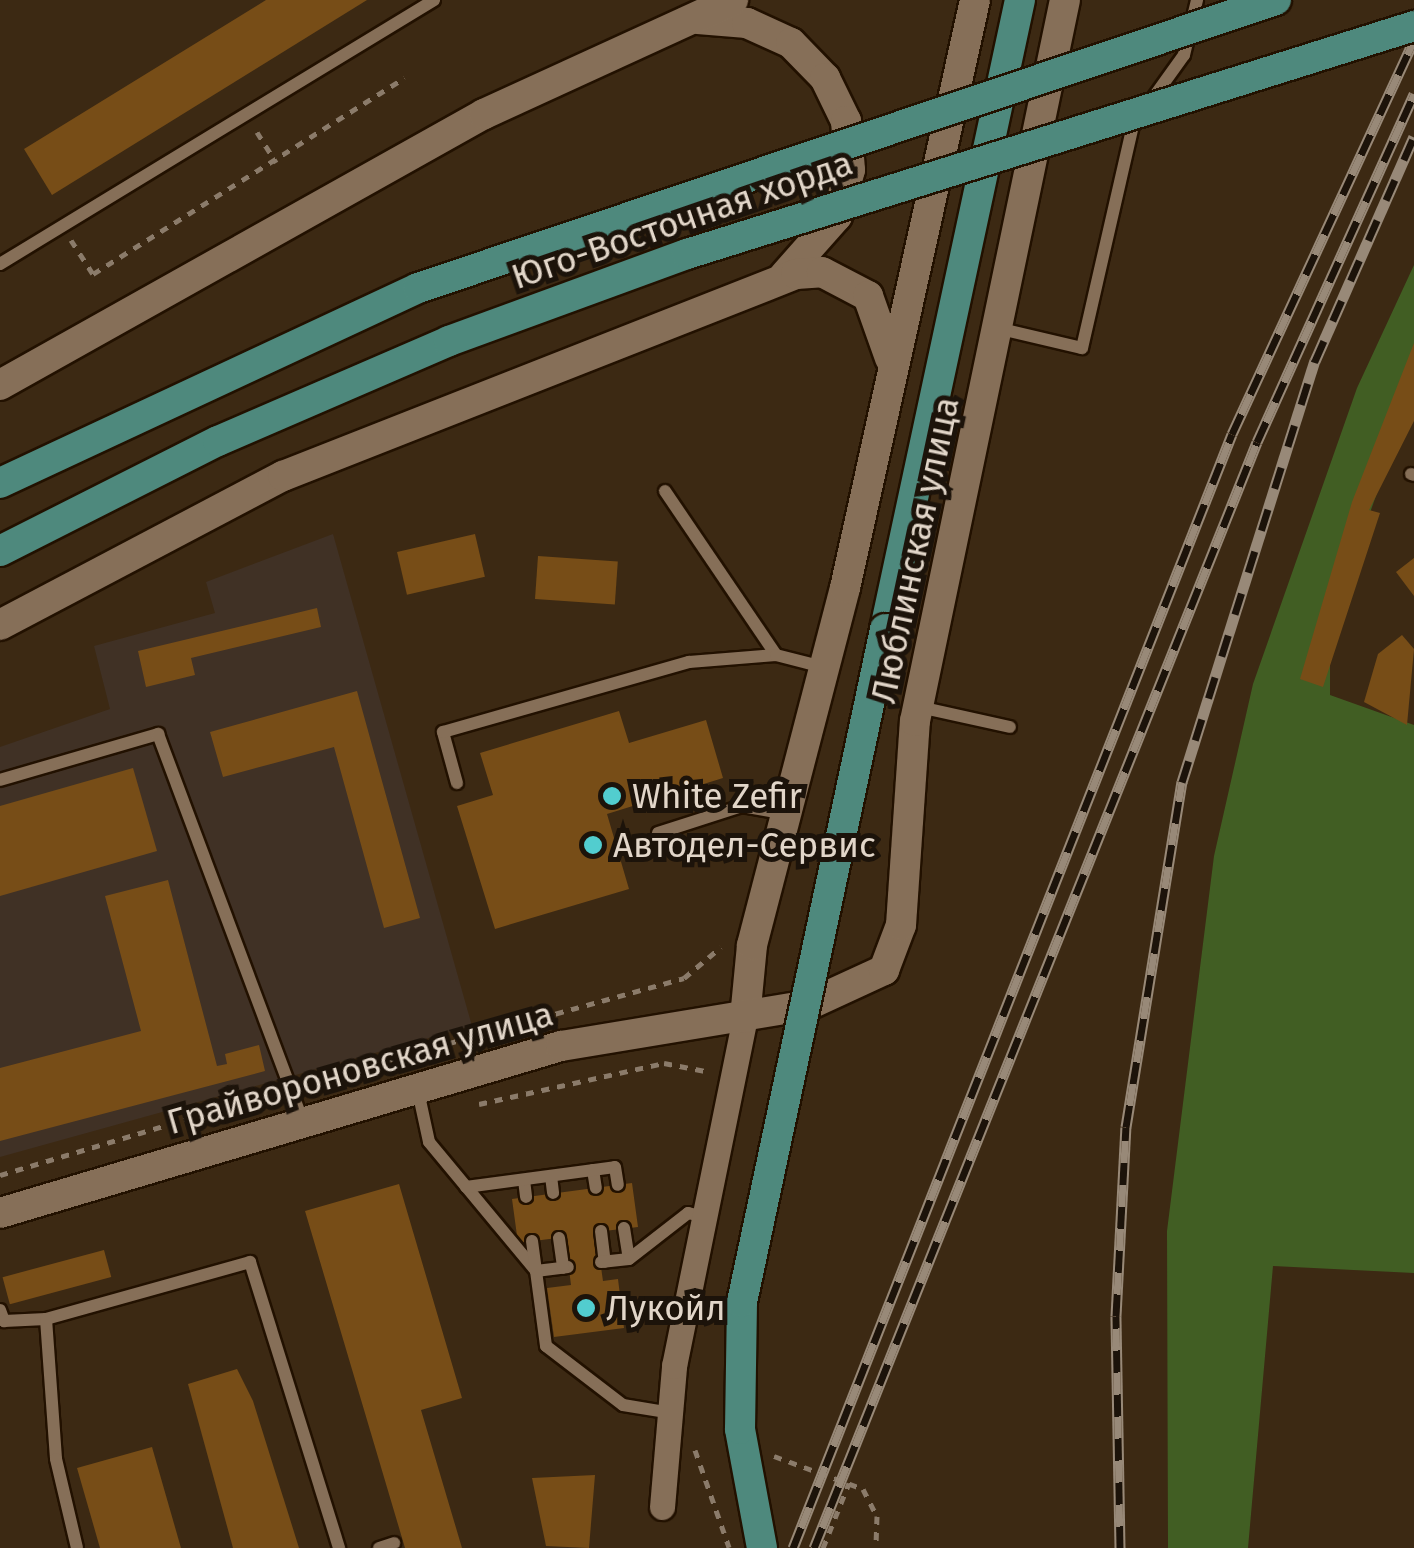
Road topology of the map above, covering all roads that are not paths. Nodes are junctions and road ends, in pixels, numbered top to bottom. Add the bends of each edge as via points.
1 (434, 0) edge
2 (734, 0) edge
3 (975, 0) edge
4 (1020, 0) edge
5 (1065, 0) edge
6 (1197, 0) edge
7 (1276, 0) edge
8 (1414, 26) edge
9 (664, 27) junction
10 (0, 264) edge
11 (774, 284) junction
12 (1001, 330) junction
13 (890, 382) junction
14 (0, 385) edge
15 (0, 483) edge
16 (665, 491) dead end
17 (0, 551) edge
18 (0, 625) edge
19 (776, 655) junction
20 (826, 668) junction
21 (918, 706) junction
22 (1010, 727) dead end
23 (0, 780) edge
24 (457, 782) dead end
25 (790, 814) junction
26 (658, 833) dead end
27 (745, 1018) junction
28 (420, 1103) junction
29 (304, 1123) junction
30 (593, 1170) junction
31 (551, 1176) junction
32 (524, 1180) junction
33 (618, 1184) dead end
34 (466, 1187) junction
35 (596, 1188) dead end
36 (553, 1193) dead end
37 (526, 1197) dead end
38 (0, 1213) edge
39 (705, 1217) junction
40 (624, 1228) dead end
41 (601, 1231) dead end
42 (559, 1238) dead end
43 (532, 1241) dead end
44 (629, 1259) junction
45 (536, 1271) junction
46 (0, 1310) edge
47 (46, 1319) junction
48 (674, 1419) junction
49 (662, 1508) dead end
50 (394, 1544) dead end
51 (78, 1548) edge
52 (339, 1548) edge
53 (379, 1548) edge
54 (762, 1548) edge

1 - 10 lane
2 - 9 main road
3 - 13 main road, Люблинская улица
4 - 54 main road, bridge via 742,1302 740,1430
5 - 12 main road, Люблинская улица
6 - 12 lane via 1184,55 1133,126 1082,348
7 - 15 main road, Юго-Восточная хорда, bridge via 418,288
8 - 17 main road, Юго-Восточная хорда, bridge via 686,254 449,342 218,442
9 - 11 main road via 724,19 770,32 810,59 838,99 850,145 846,194 825,237
9 - 14 main road via 484,114
11 - 13 main road via 822,272 868,296 883,319
11 - 18 main road via 283,476
12 - 21 main road, Люблинская улица
13 - 20 main road, Люблинская улица
16 - 19 lane
19 - 20 lane
19 - 24 lane via 689,662 443,732
20 - 25 main road, Люблинская улица
21 - 22 lane
21 - 27 main road, Люблинская улица via 894,956 843,995
23 - 29 lane via 158,734
25 - 26 lane via 742,806
25 - 27 main road, Люблинская улица via 752,944
27 - 28 main road, Грайвороновская улица via 664,1022
27 - 39 street, Люблинская улица
28 - 29 main road, Грайвороновская улица
28 - 34 lane via 429,1142
29 - 38 main road, Грайвороновская улица
30 - 31 lane
30 - 33 lane via 616,1168
30 - 35 lane
31 - 32 lane
31 - 36 lane
32 - 34 lane
32 - 37 lane
34 - 45 lane
39 - 44 lane via 688,1213
39 - 48 street, Люблинская улица via 674,1366
40 - 44 lane
41 - 44 lane via 603,1262
42 - 45 lane via 566,1267
43 - 45 lane
45 - 48 lane via 546,1346 624,1405
46 - 47 lane via 4,1321
47 - 51 lane via 56,1459
47 - 52 lane via 250,1262
48 - 49 street, Люблинская улица
50 - 53 lane

